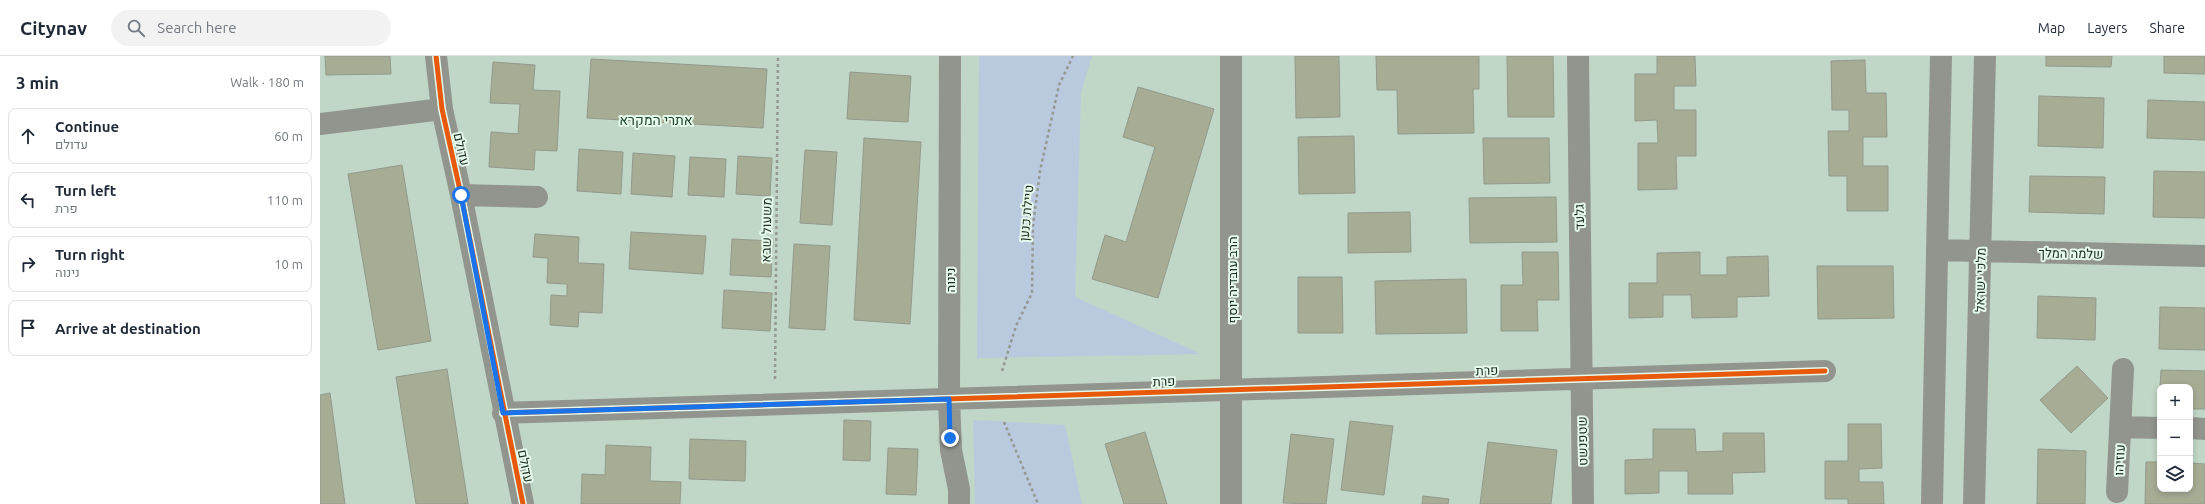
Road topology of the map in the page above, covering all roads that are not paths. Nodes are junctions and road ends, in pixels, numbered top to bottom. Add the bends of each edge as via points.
1 (436, 56) edge
2 (950, 56) edge
3 (1231, 56) edge
4 (1578, 56) edge
5 (1941, 56) edge
6 (1985, 56) edge
7 (442, 108) junction
8 (320, 124) edge
9 (461, 195) junction
10 (537, 197) dead end
11 (1937, 250) junction
12 (1980, 251) junction
13 (2205, 256) edge
14 (2123, 369) dead end
15 (1825, 371) dead end
16 (1581, 378) junction
17 (1232, 390) junction
18 (949, 399) junction
19 (503, 413) junction
20 (2120, 427) junction
21 (2157, 428) edge
22 (2193, 428) edge
23 (2205, 428) edge
24 (2117, 492) dead end
25 (523, 504) edge
26 (959, 504) edge
27 (1231, 504) edge
28 (1583, 504) edge
29 (1932, 504) edge
30 (1974, 504) edge

1 - 7 street, עדולם
2 - 18 street, נינוה
3 - 17 street, הרב עובדיה יוסף
4 - 16 street, גלעד
5 - 11 street
6 - 12 street, מלכי ישראל
7 - 8 street
7 - 9 street, עדולם
9 - 10 street
9 - 19 street, עדולם
11 - 12 street, שלמה המלך
11 - 29 street
12 - 13 street, שלמה המלך
12 - 30 street, מלכי ישראל
14 - 20 street, עוזיהו
15 - 16 street, פרת
16 - 17 street, פרת
16 - 28 street, שטפנשט
17 - 18 street, פרת
17 - 27 street, הרב עובדיה יוסף
18 - 19 street, פרת
18 - 26 street, נינוה via 951,450 959,489
19 - 25 street, עדולם
20 - 21 street, עוזיהו
20 - 24 street, עוזיהו
22 - 23 street

